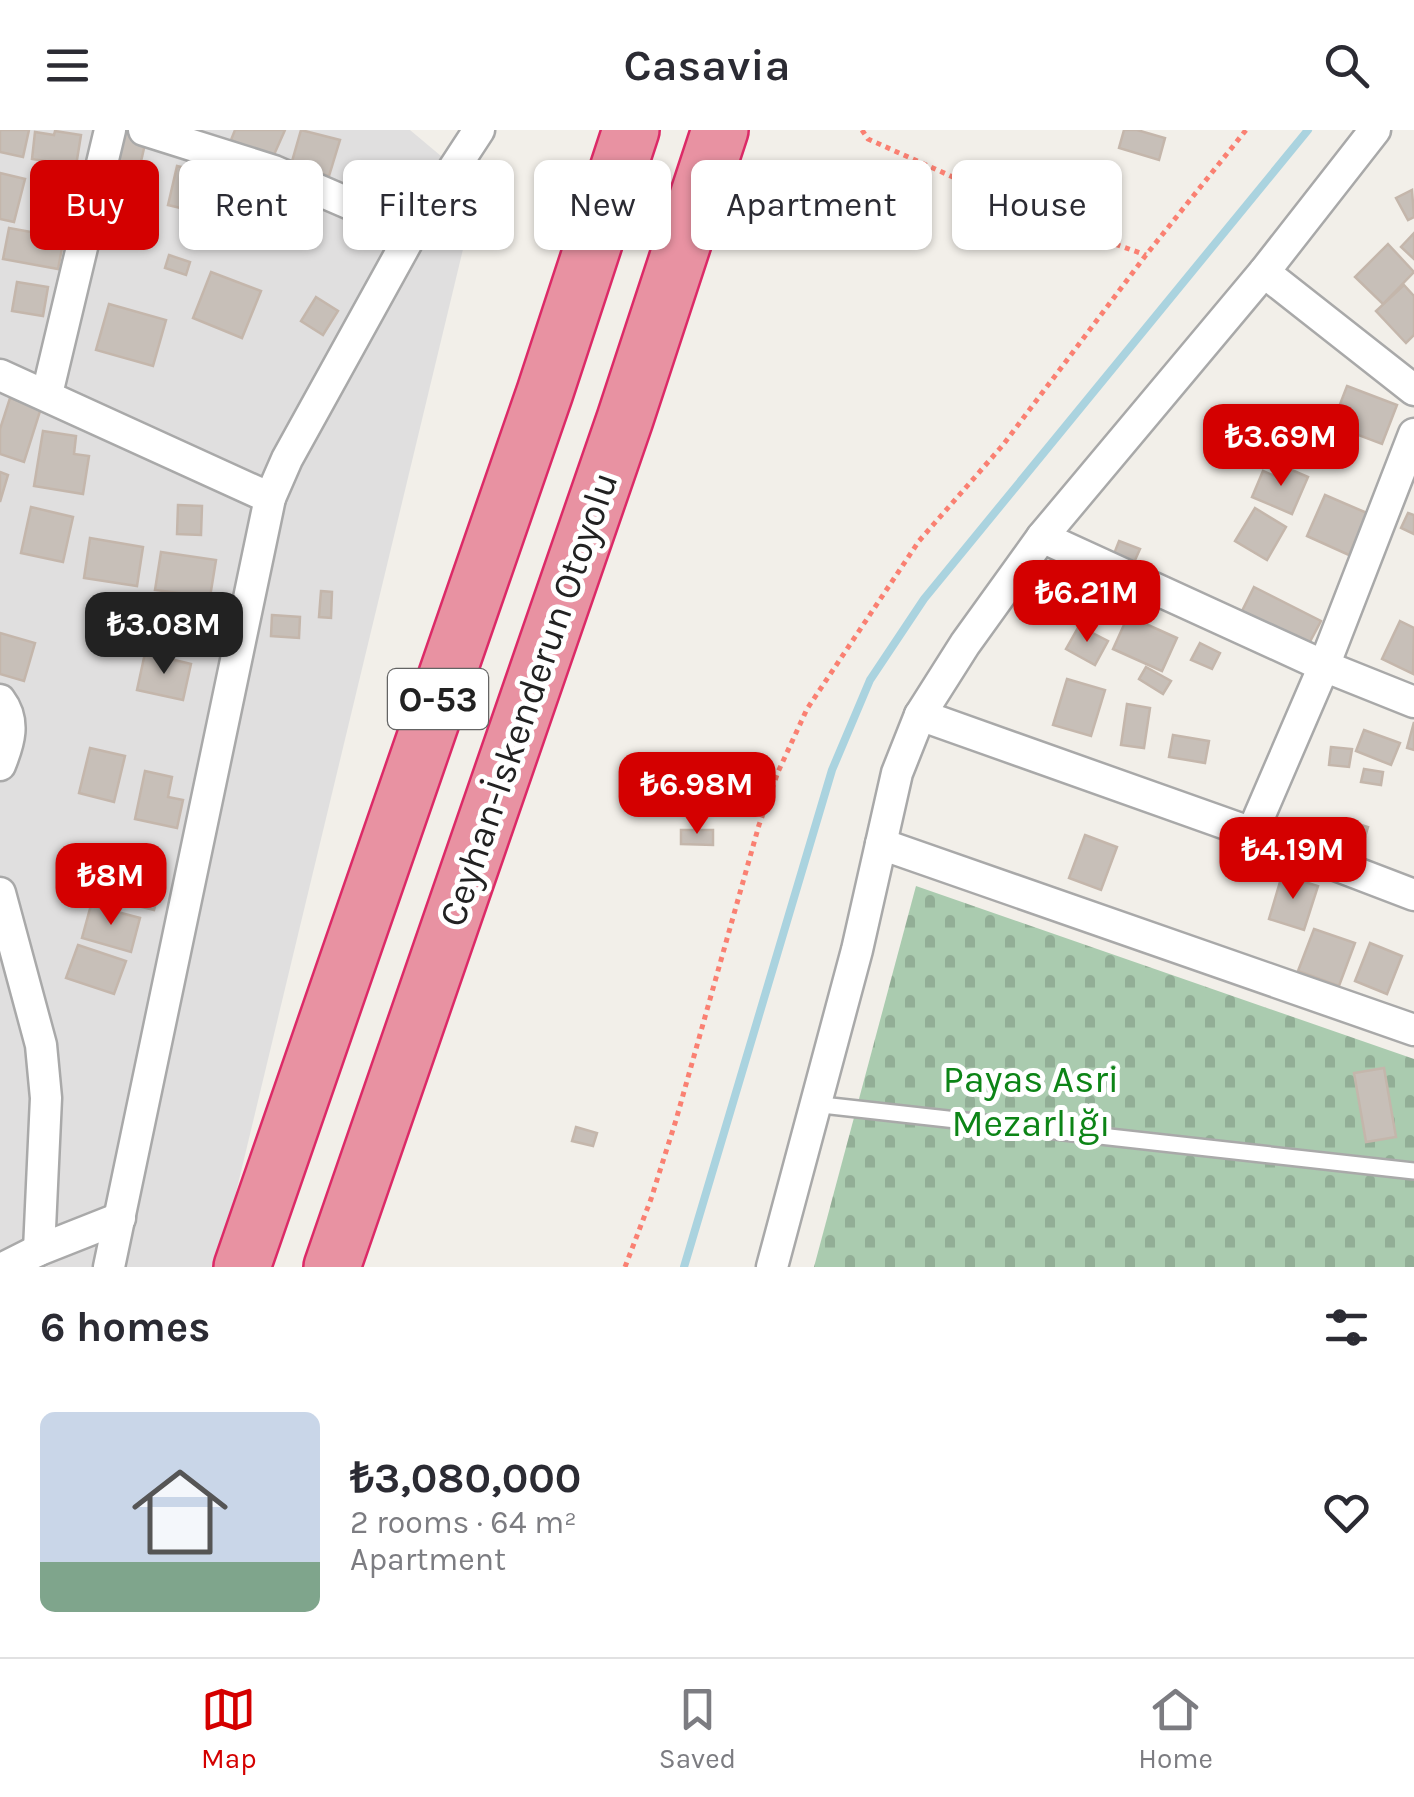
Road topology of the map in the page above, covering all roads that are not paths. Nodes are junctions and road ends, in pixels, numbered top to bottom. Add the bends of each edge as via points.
1 (110, 130) edge
2 (144, 130) edge
3 (480, 130) edge
4 (631, 130) edge
5 (720, 130) edge
6 (1375, 130) edge
7 (460, 160) edge
8 (343, 200) edge
9 (402, 250) edge
10 (1264, 272) junction
11 (0, 375) edge
12 (1414, 390) edge
13 (47, 394) junction
14 (1414, 434) edge
15 (270, 498) junction
16 (1042, 537) junction
17 (1324, 666) junction
18 (0, 700) edge
19 (1414, 702) edge
20 (920, 715) junction
21 (0, 765) edge
22 (1252, 833) junction
23 (881, 844) junction
24 (0, 893) edge
25 (1414, 895) edge
26 (1414, 1030) edge
27 (813, 1104) junction
28 (1414, 1171) edge
29 (120, 1218) junction
30 (39, 1250) junction
31 (5, 1267) edge
32 (109, 1267) edge
33 (242, 1267) edge
34 (332, 1267) edge
35 (772, 1267) edge

1 - 13 street
2 - 8 street via 274,170
3 - 7 street
4 - 33 highway, O-53
5 - 34 highway, Ceyhan-İskenderun Otoyolu / O-53
6 - 10 street
9 - 15 street
10 - 12 street
10 - 16 street
11 - 13 street
13 - 15 street
14 - 17 street
15 - 29 street
16 - 17 street
16 - 20 street
17 - 19 street
17 - 22 street
18 - 21 street via 10,724
20 - 22 street
20 - 23 street via 897,773
22 - 25 street
23 - 26 street
23 - 27 street
24 - 30 street via 43,1063
27 - 28 lane
27 - 35 street
29 - 30 street
29 - 32 street
30 - 31 street

